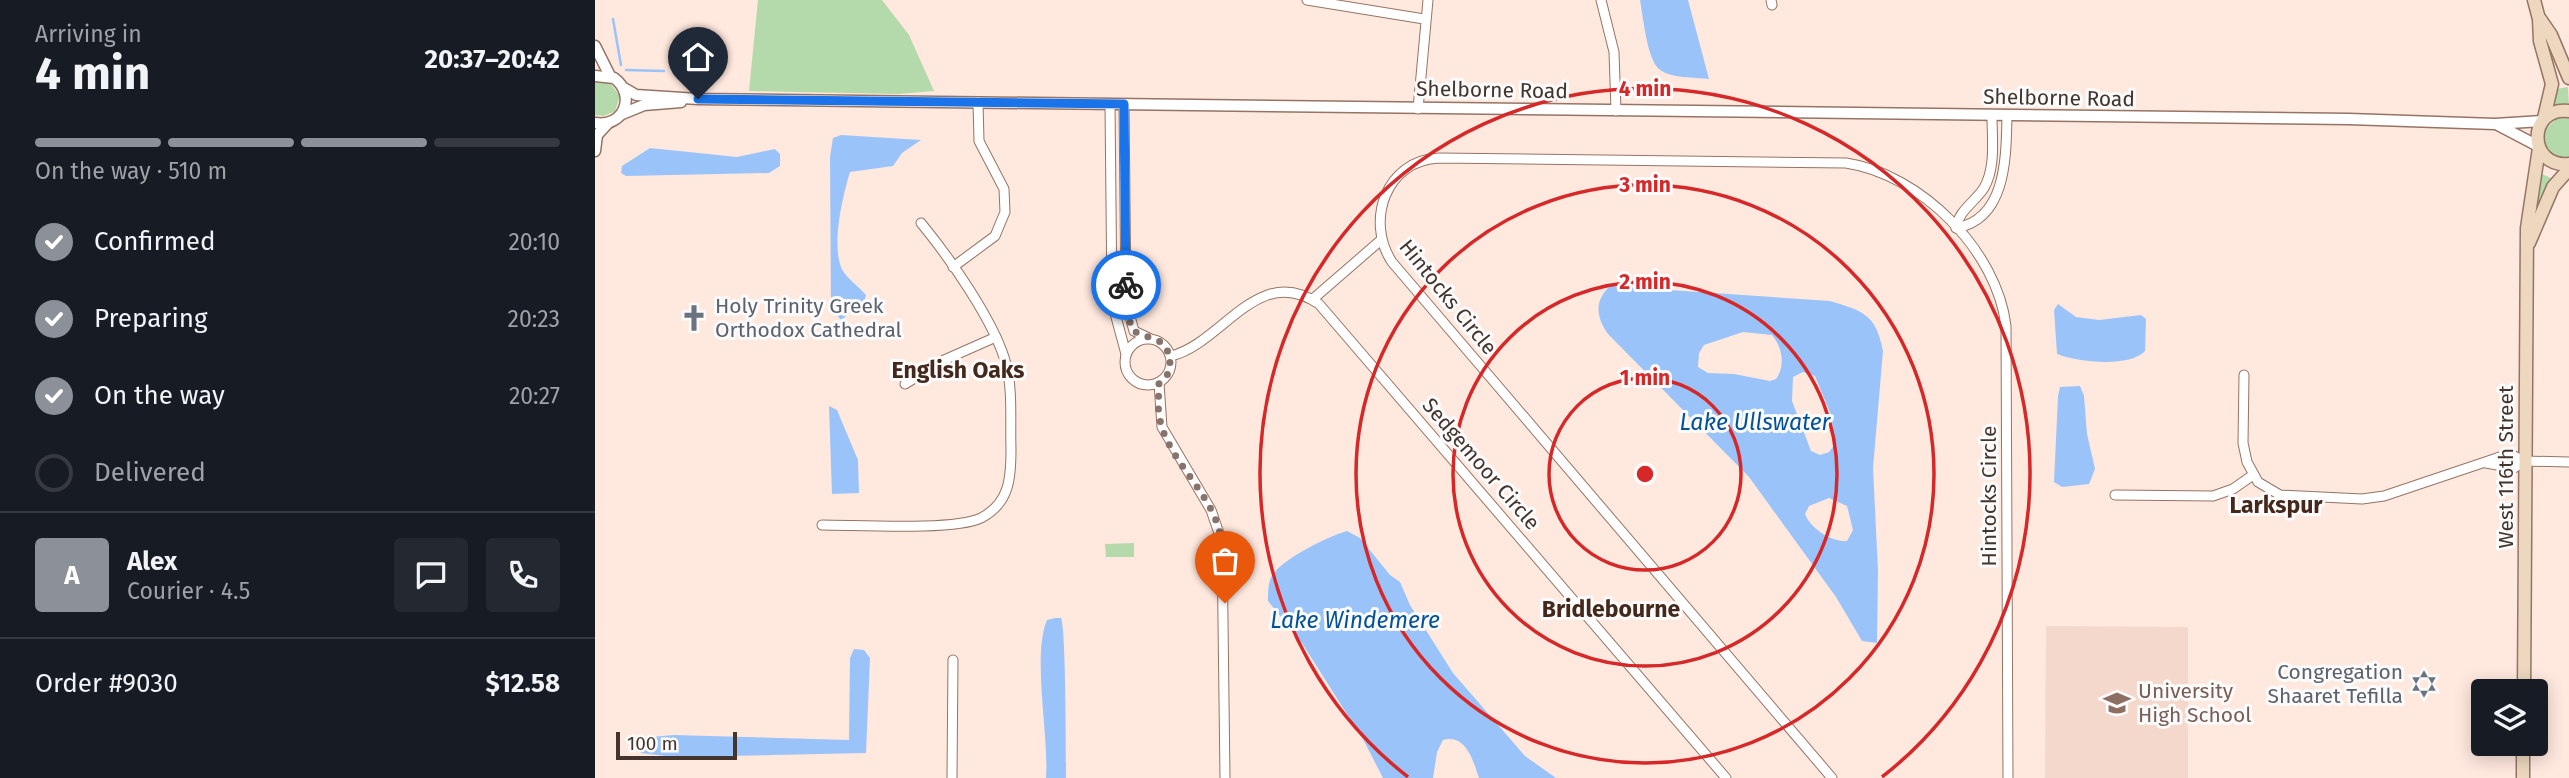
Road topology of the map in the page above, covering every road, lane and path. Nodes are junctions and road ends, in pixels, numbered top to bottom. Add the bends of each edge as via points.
1 (1307, 0) edge
2 (1428, 0) edge
3 (1601, 0) edge
4 (2534, 0) edge
5 (1424, 19) junction
6 (2539, 19) junction
7 (595, 46) edge
8 (595, 76) edge
9 (610, 76) junction
10 (2569, 78) edge
11 (624, 88) junction
12 (698, 99) junction
13 (978, 102) junction
14 (1110, 104) junction
15 (1124, 104) junction
16 (1418, 109) junction
17 (1616, 111) junction
18 (2569, 111) edge
19 (621, 115) junction
20 (1992, 116) junction
21 (2007, 116) junction
22 (2543, 119) junction
23 (595, 122) edge
24 (608, 123) junction
25 (2495, 124) junction
26 (2538, 147) junction
27 (595, 151) edge
28 (2569, 166) edge
29 (921, 223) dead end
30 (1956, 228) junction
31 (1381, 240) junction
32 (2529, 243) junction
33 (953, 267) junction
34 (1313, 299) junction
35 (996, 337) junction
36 (1149, 338) junction
37 (1126, 354) junction
38 (1171, 356) junction
39 (2244, 375) dead end
40 (1159, 383) junction
41 (905, 384) dead end
42 (2524, 461) junction
43 (2569, 462) edge
44 (2253, 475) junction
45 (2115, 495) dead end
46 (822, 525) dead end
47 (953, 660) dead end
48 (2523, 679) edge
49 (2523, 756) edge
50 (952, 778) edge
51 (1225, 778) edge
52 (1726, 778) edge
53 (1832, 778) edge
54 (2008, 778) edge
55 (2523, 778) edge

1 - 5 street
2 - 5 street
3 - 17 street via 1614,52
4 - 6 main road
5 - 16 street
6 - 10 main road
6 - 22 main road via 2552,84
7 - 9 street
8 - 9 street
9 - 11 street
11 - 12 street, Shelborne Road via 636,96
11 - 19 street via 627,102
12 - 13 street, Shelborne Road
12 - 19 street, Shelborne Road via 641,105
13 - 14 street, Shelborne Road
13 - 33 street via 979,141 1004,189 1005,212 995,236
14 - 15 street, Shelborne Road
14 - 37 street via 1112,302
15 - 16 street, Shelborne Road
15 - 36 street via 1126,302 1133,331
16 - 17 street, Shelborne Road
17 - 20 street, Shelborne Road
18 - 22 main road via 2558,110
19 - 24 street, Shelborne Road
20 - 21 street, Shelborne Road
20 - 30 street via 1988,178 1958,216
21 - 25 street, Shelborne Road
21 - 30 street via 2002,182 1987,209 1969,226
22 - 25 street, Shelborne Road
22 - 26 main road, West 116th Street via 2537,130
23 - 24 street
24 - 27 street via 597,135
25 - 26 street, Shelborne Road
26 - 28 main road via 2554,163
26 - 32 main road, West 116th Street via 2528,216
28 - 32 main road, West 116th Street via 2553,187
29 - 33 street
30 - 31 street, Hintocks Circle via 1903,182 1846,163 1439,158 1416,163 1391,185 1381,206
30 - 54 street, Hintocks Circle via 1989,270 2006,326
31 - 34 street
31 - 53 street, Hintocks Circle via 1392,261
32 - 42 main road, West 116th Street
33 - 35 street
34 - 38 street via 1289,293 1259,298 1191,350
34 - 52 street, Sedgemoor Circle via 1332,315
35 - 41 street
35 - 46 street via 1010,387 1011,473 995,508 965,523
36 - 37 street via 1138,341
36 - 38 street via 1165,346
37 - 40 street via 1131,377 1147,385
38 - 40 street via 1168,374
39 - 44 street via 2243,450
40 - 51 street via 1162,427 1211,510 1222,542
42 - 43 street
42 - 44 street via 2510,468 2486,463 2405,492 2362,499 2286,497 2269,490
42 - 48 main road, West 116th Street
44 - 45 street via 2213,496
47 - 50 street
49 - 55 main road

